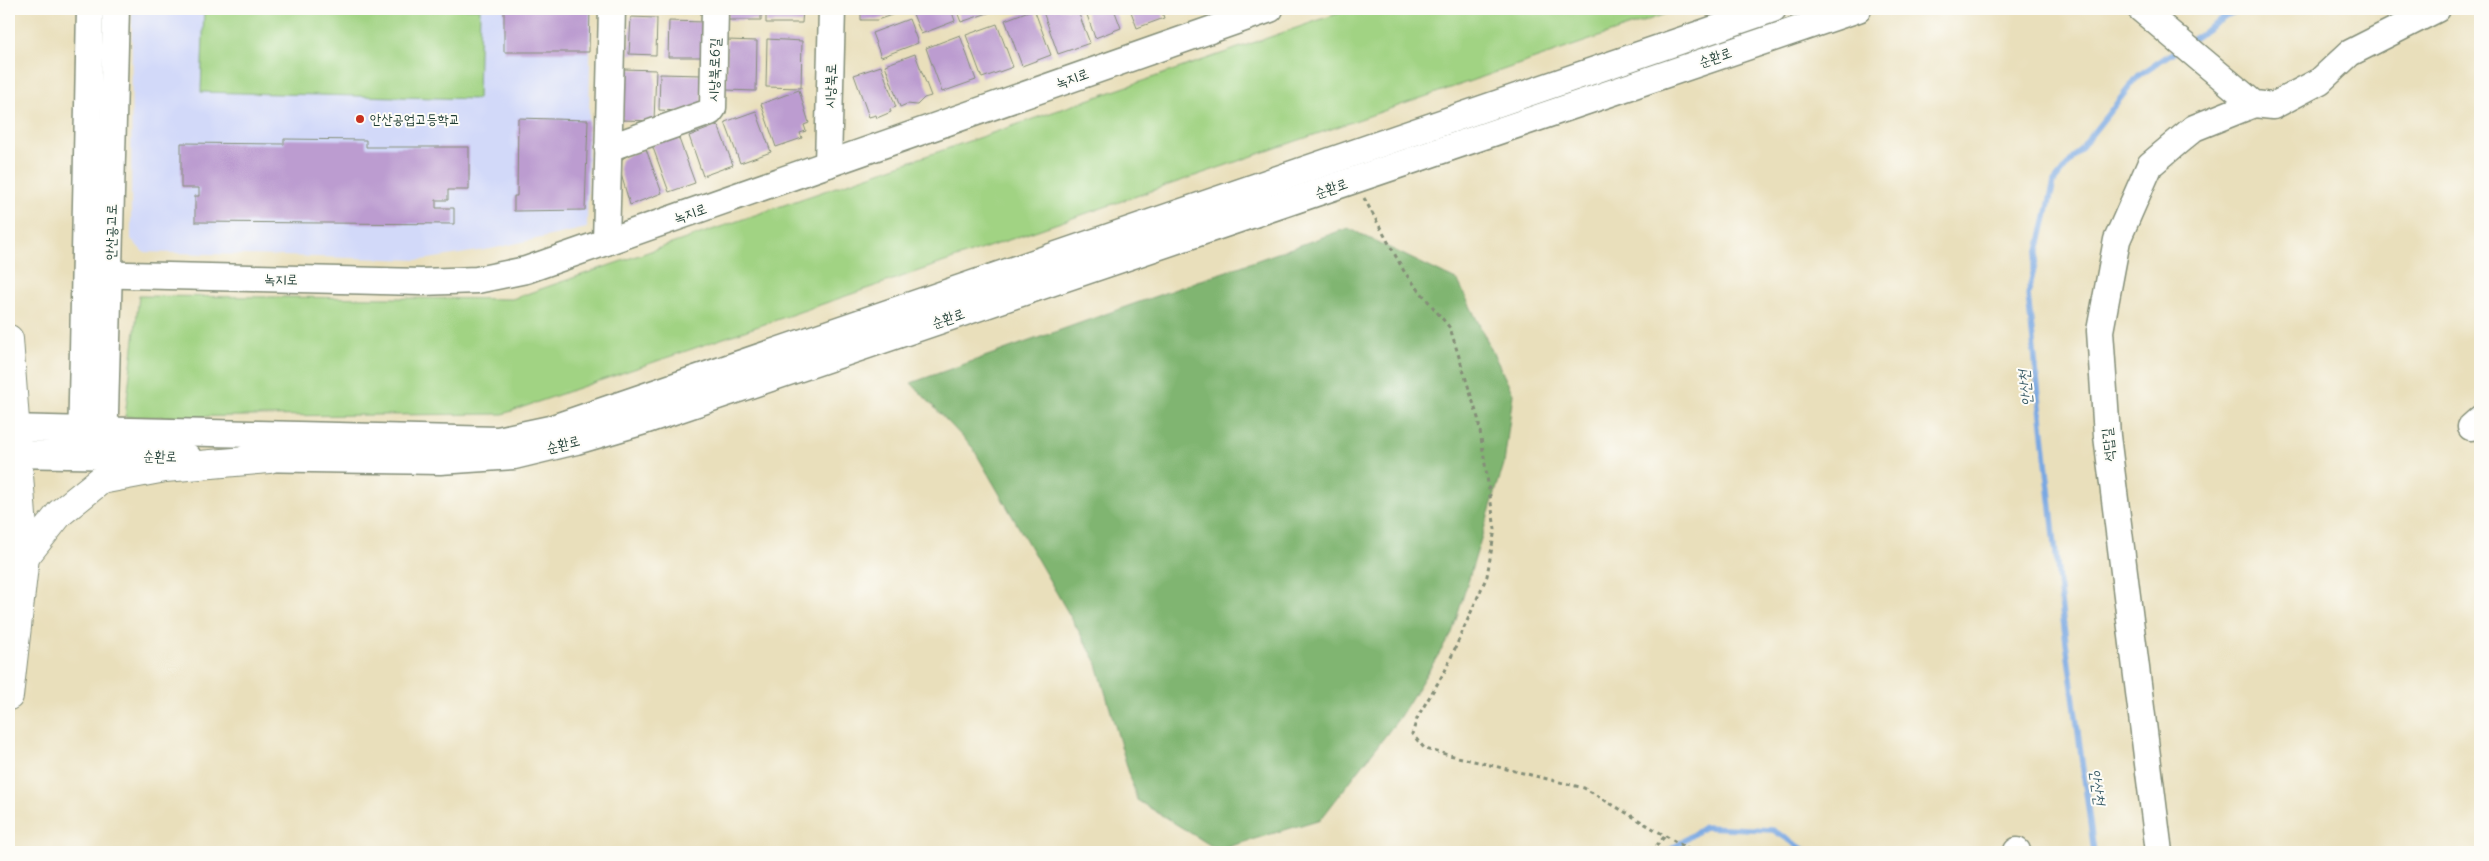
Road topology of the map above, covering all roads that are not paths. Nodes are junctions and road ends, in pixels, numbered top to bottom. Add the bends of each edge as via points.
1 (90, 9) edge
2 (116, 9) edge
3 (612, 9) edge
4 (715, 9) edge
5 (832, 9) edge
6 (1270, 9) edge
7 (1773, 9) edge
8 (1858, 9) edge
9 (2141, 9) edge
10 (2437, 9) edge
11 (1220, 17) edge
12 (2246, 98) junction
13 (608, 148) junction
14 (828, 164) junction
15 (606, 242) junction
16 (98, 274) junction
17 (9, 339) edge
18 (12, 428) edge
19 (93, 443) junction
20 (14, 454) edge
21 (269, 459) junction
22 (25, 557) junction
23 (9, 696) edge
24 (2159, 852) edge

1 - 16 street, 안산공고로
2 - 16 street, 안산공고로
3 - 13 street
4 - 13 street, 시낭북로6길 via 713,108 710,112
5 - 14 street, 시낭북로
6 - 11 street, 녹지로
7 - 19 street, 순환로 via 550,429 498,440
8 - 21 street, 순환로 via 654,418 576,441 514,456 450,460
9 - 12 street
10 - 12 street, 석답길 via 2350,53 2320,81 2273,106
11 - 14 street, 녹지로
12 - 24 street, 석답길 via 2194,128 2150,165 2117,240 2100,331 2107,436
13 - 15 street
14 - 15 street, 녹지로
15 - 16 street, 녹지로 via 526,270 477,280 412,282
16 - 19 street, 안산공고로
17 - 18 main road
18 - 19 street, 순환로
18 - 20 main road
19 - 20 street, 순환로
19 - 21 street, 순환로
20 - 22 main road
21 - 22 main road via 165,468 102,480 60,513
22 - 23 main road

